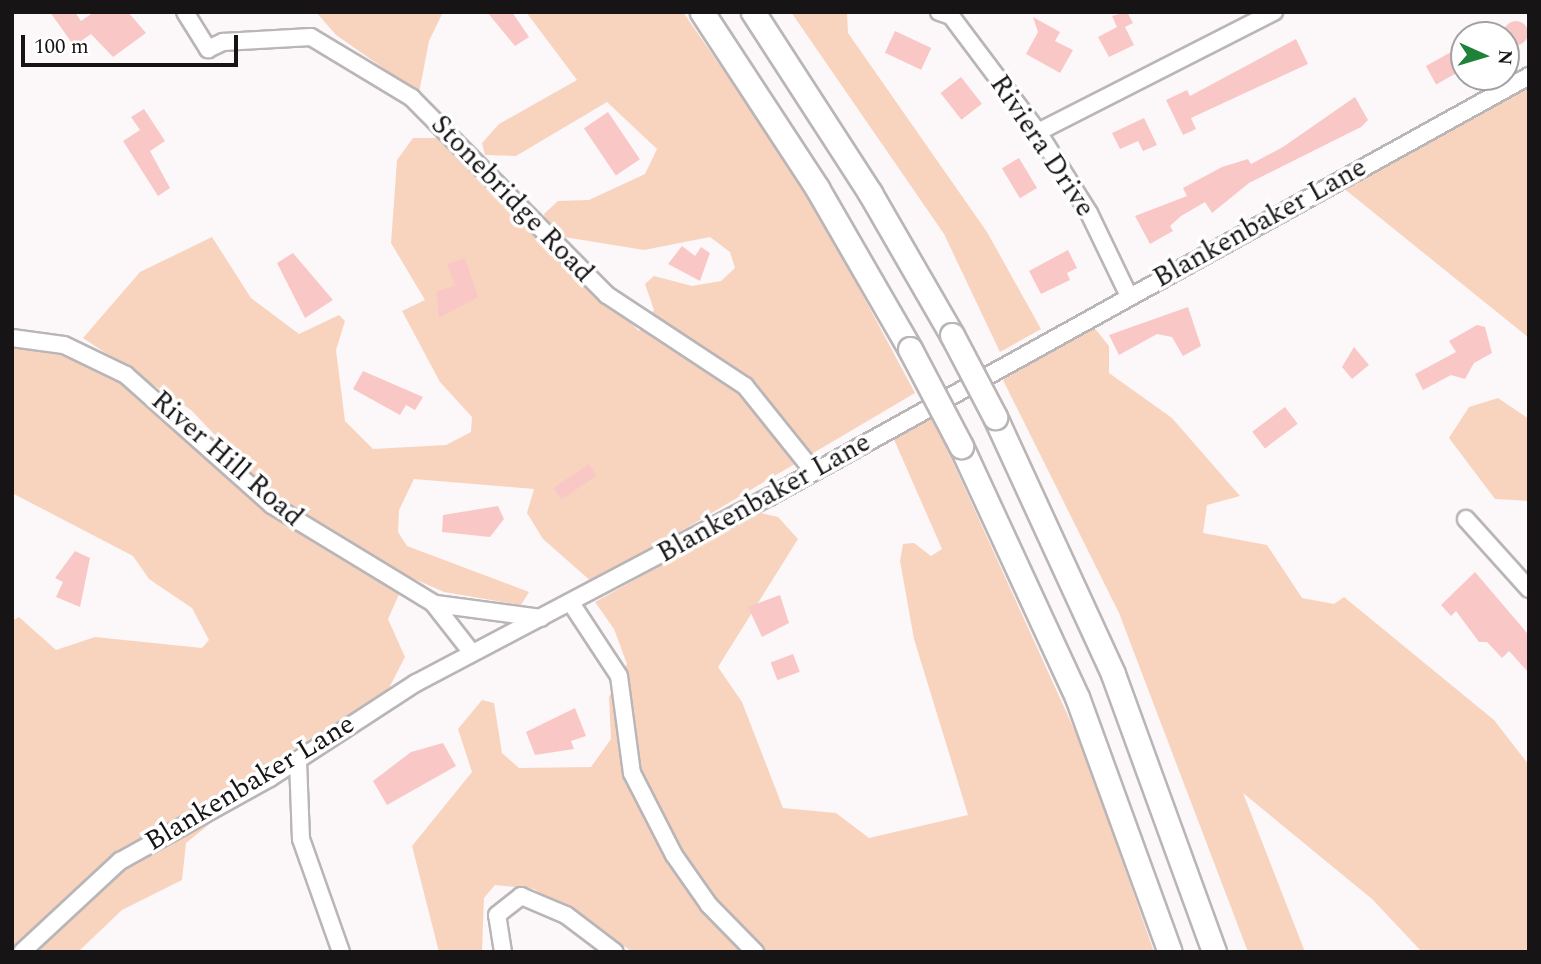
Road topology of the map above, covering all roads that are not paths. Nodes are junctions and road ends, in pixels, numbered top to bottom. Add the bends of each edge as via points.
1 (186, 12) edge
2 (702, 12) edge
3 (753, 12) edge
4 (1274, 12) edge
5 (947, 13) edge
6 (1529, 76) edge
7 (1038, 132) junction
8 (1128, 294) junction
9 (12, 338) edge
10 (813, 471) junction
11 (1466, 519) dead end
12 (1529, 589) edge
13 (433, 603) junction
14 (571, 603) junction
15 (542, 618) junction
16 (472, 653) junction
17 (298, 761) junction
18 (22, 952) edge
19 (341, 952) edge
20 (503, 952) edge
21 (615, 952) edge
22 (755, 952) edge
23 (1170, 952) edge
24 (1214, 952) edge

1 - 10 street, Stonebridge Road via 208,49 223,42 311,37 412,97 607,295 745,386
2 - 23 highway, bridge via 817,188 961,446 1077,697
3 - 24 highway, bridge via 952,335 995,417 1113,674
4 - 7 street
5 - 7 street, Riviera Drive
6 - 8 street, Blankenbaker Lane
7 - 8 street, Riviera Drive via 1089,213
8 - 10 street, Blankenbaker Lane
9 - 13 street, River Hill Road via 64,345 126,375 272,505
10 - 14 street, Blankenbaker Lane
11 - 12 street
13 - 15 street, River Hill Road
13 - 16 street, River Hill Road
14 - 15 street, Blankenbaker Lane
14 - 22 street via 618,676 632,773 674,855 709,905
15 - 16 street, Blankenbaker Lane
16 - 17 street, Blankenbaker Lane via 377,706
17 - 18 street, Blankenbaker Lane via 120,861
17 - 19 street via 301,839
20 - 21 street via 497,915 521,896 566,915

